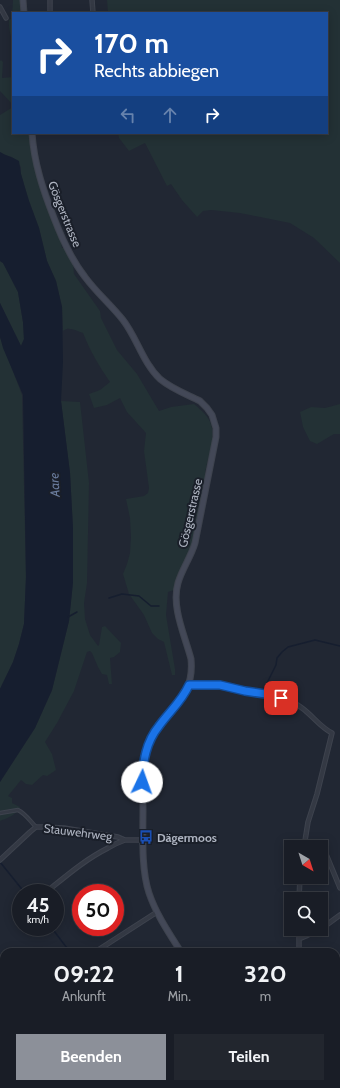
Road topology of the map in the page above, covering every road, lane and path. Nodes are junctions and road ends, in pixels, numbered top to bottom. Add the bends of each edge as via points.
1 (23, 0) edge
2 (50, 0) edge
3 (92, 0) edge
4 (0, 7) edge
5 (24, 12) edge
6 (50, 12) edge
7 (93, 12) edge
8 (6, 18) dead end
9 (32, 134) edge
10 (189, 685) junction
11 (0, 813) edge
12 (36, 827) junction
13 (124, 840) junction
14 (143, 840) junction
15 (305, 840) edge
16 (328, 859) edge
17 (0, 860) edge
18 (56, 884) edge
19 (340, 888) edge
20 (157, 912) junction
21 (340, 915) edge
22 (328, 924) edge
23 (306, 936) edge
24 (299, 939) joint
25 (101, 948) edge
26 (179, 948) edge
27 (299, 948) edge

1 - 5 main road
2 - 6 street
3 - 7 street
4 - 8 street
9 - 10 main road, Gösgerstrasse via 36,164 46,196 74,262 123,321 156,375 200,401 214,421 217,432 199,526 176,594 176,606 191,659 192,673
10 - 14 main road, Gösgerstrasse via 154,732 144,758
10 - 15 street via 220,685 281,698 302,708 332,733
11 - 12 street via 18,810
12 - 13 street, Stauwehrweg via 64,828
12 - 17 street, Stauwehrweg
13 - 14 street, Stauwehrweg
13 - 18 street via 92,856
14 - 20 main road, Gösgerstrasse via 145,876
16 - 19 street
20 - 25 street
20 - 26 main road, Gösgerstrasse
21 - 22 street
23 - 24 street
24 - 27 street

